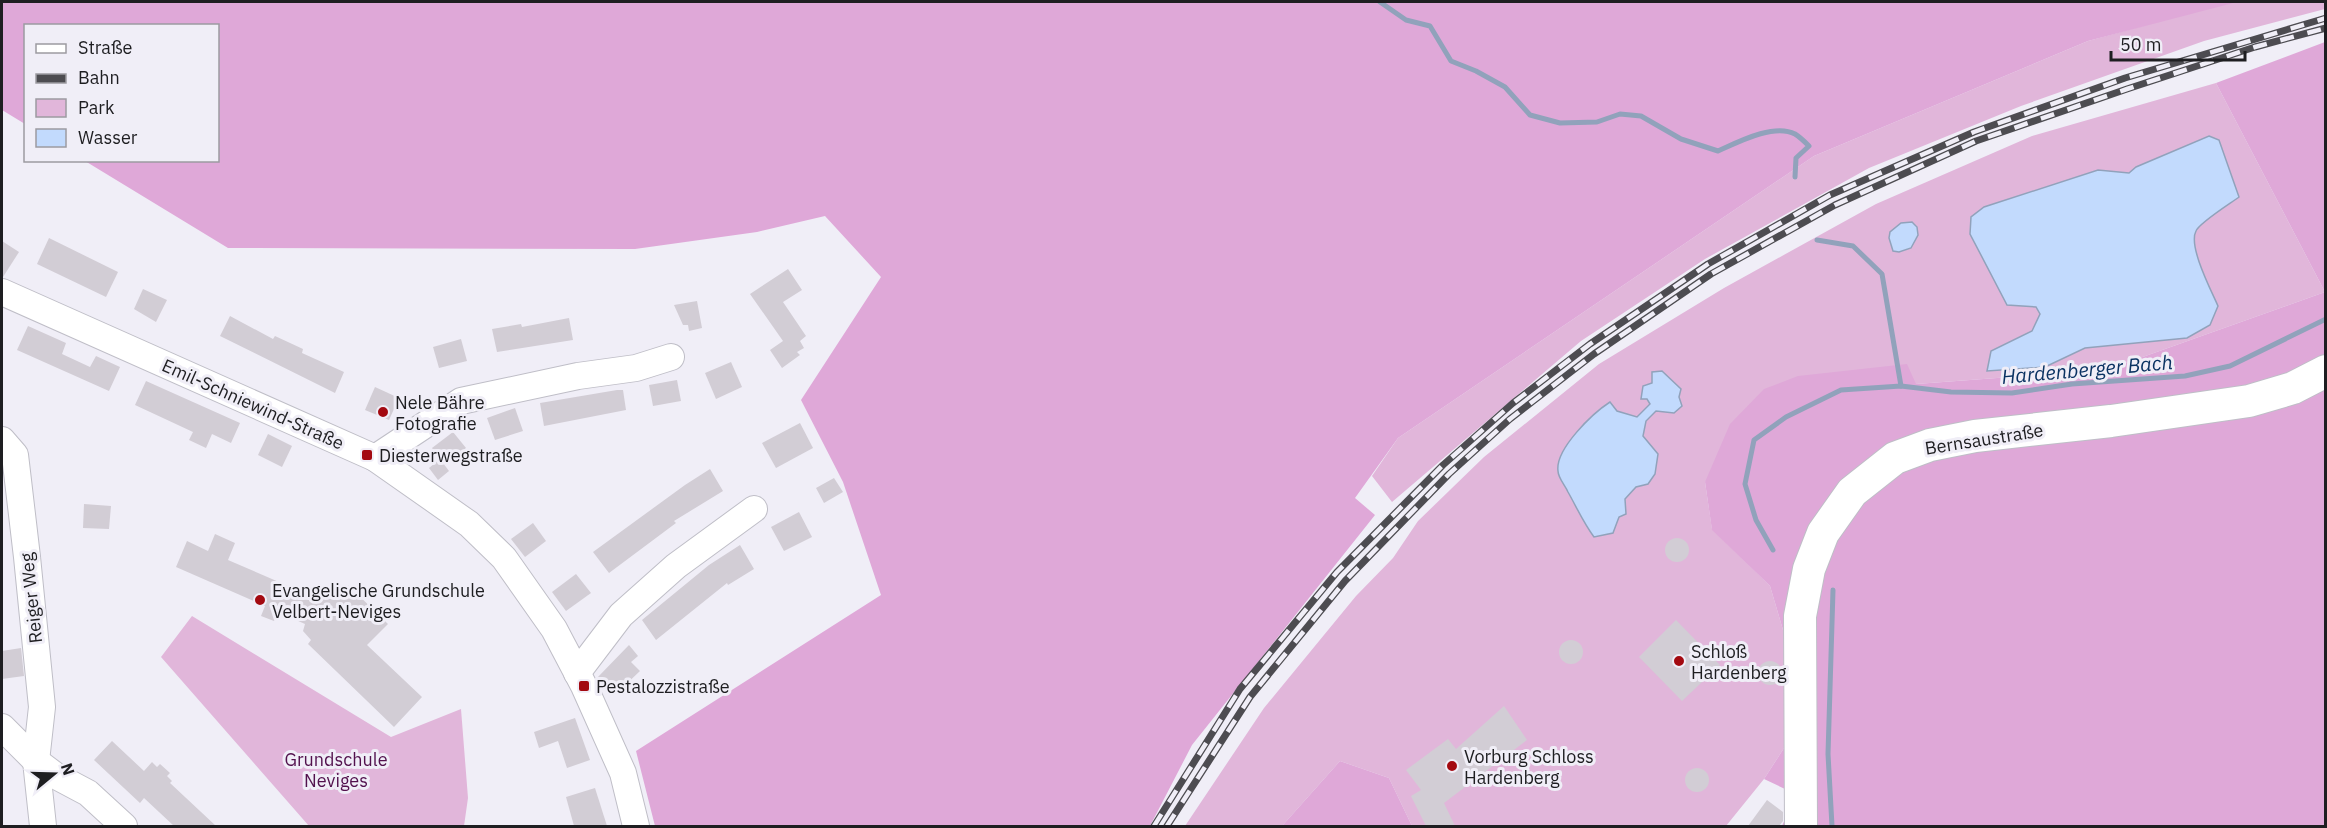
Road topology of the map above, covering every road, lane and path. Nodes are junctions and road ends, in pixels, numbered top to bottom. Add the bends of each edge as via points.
1 (2, 292) edge
2 (671, 357) dead end
3 (2325, 371) edge
4 (2, 440) edge
5 (375, 458) junction
6 (754, 508) dead end
7 (577, 673) junction
8 (2, 726) edge
9 (46, 769) junction
10 (43, 826) edge
11 (98, 826) edge
12 (124, 826) edge
13 (636, 826) edge
14 (1800, 826) edge

1 - 5 street, Emil-Schniewind-Straße
2 - 5 street via 636,368 461,401
3 - 14 main road, Bernsaustraße via 2293,388 2249,401 1930,445 1895,458 1852,492 1823,533 1809,569 1800,616
4 - 9 street, Reiger Weg via 15,455
5 - 7 street, Emil-Schniewind-Straße via 469,524 504,558 554,629
6 - 7 street via 676,566 621,615
7 - 13 street, Emil-Schniewind-Straße via 623,772
8 - 9 street
9 - 10 street, Reiger Weg
9 - 11 street
9 - 12 street via 88,793

